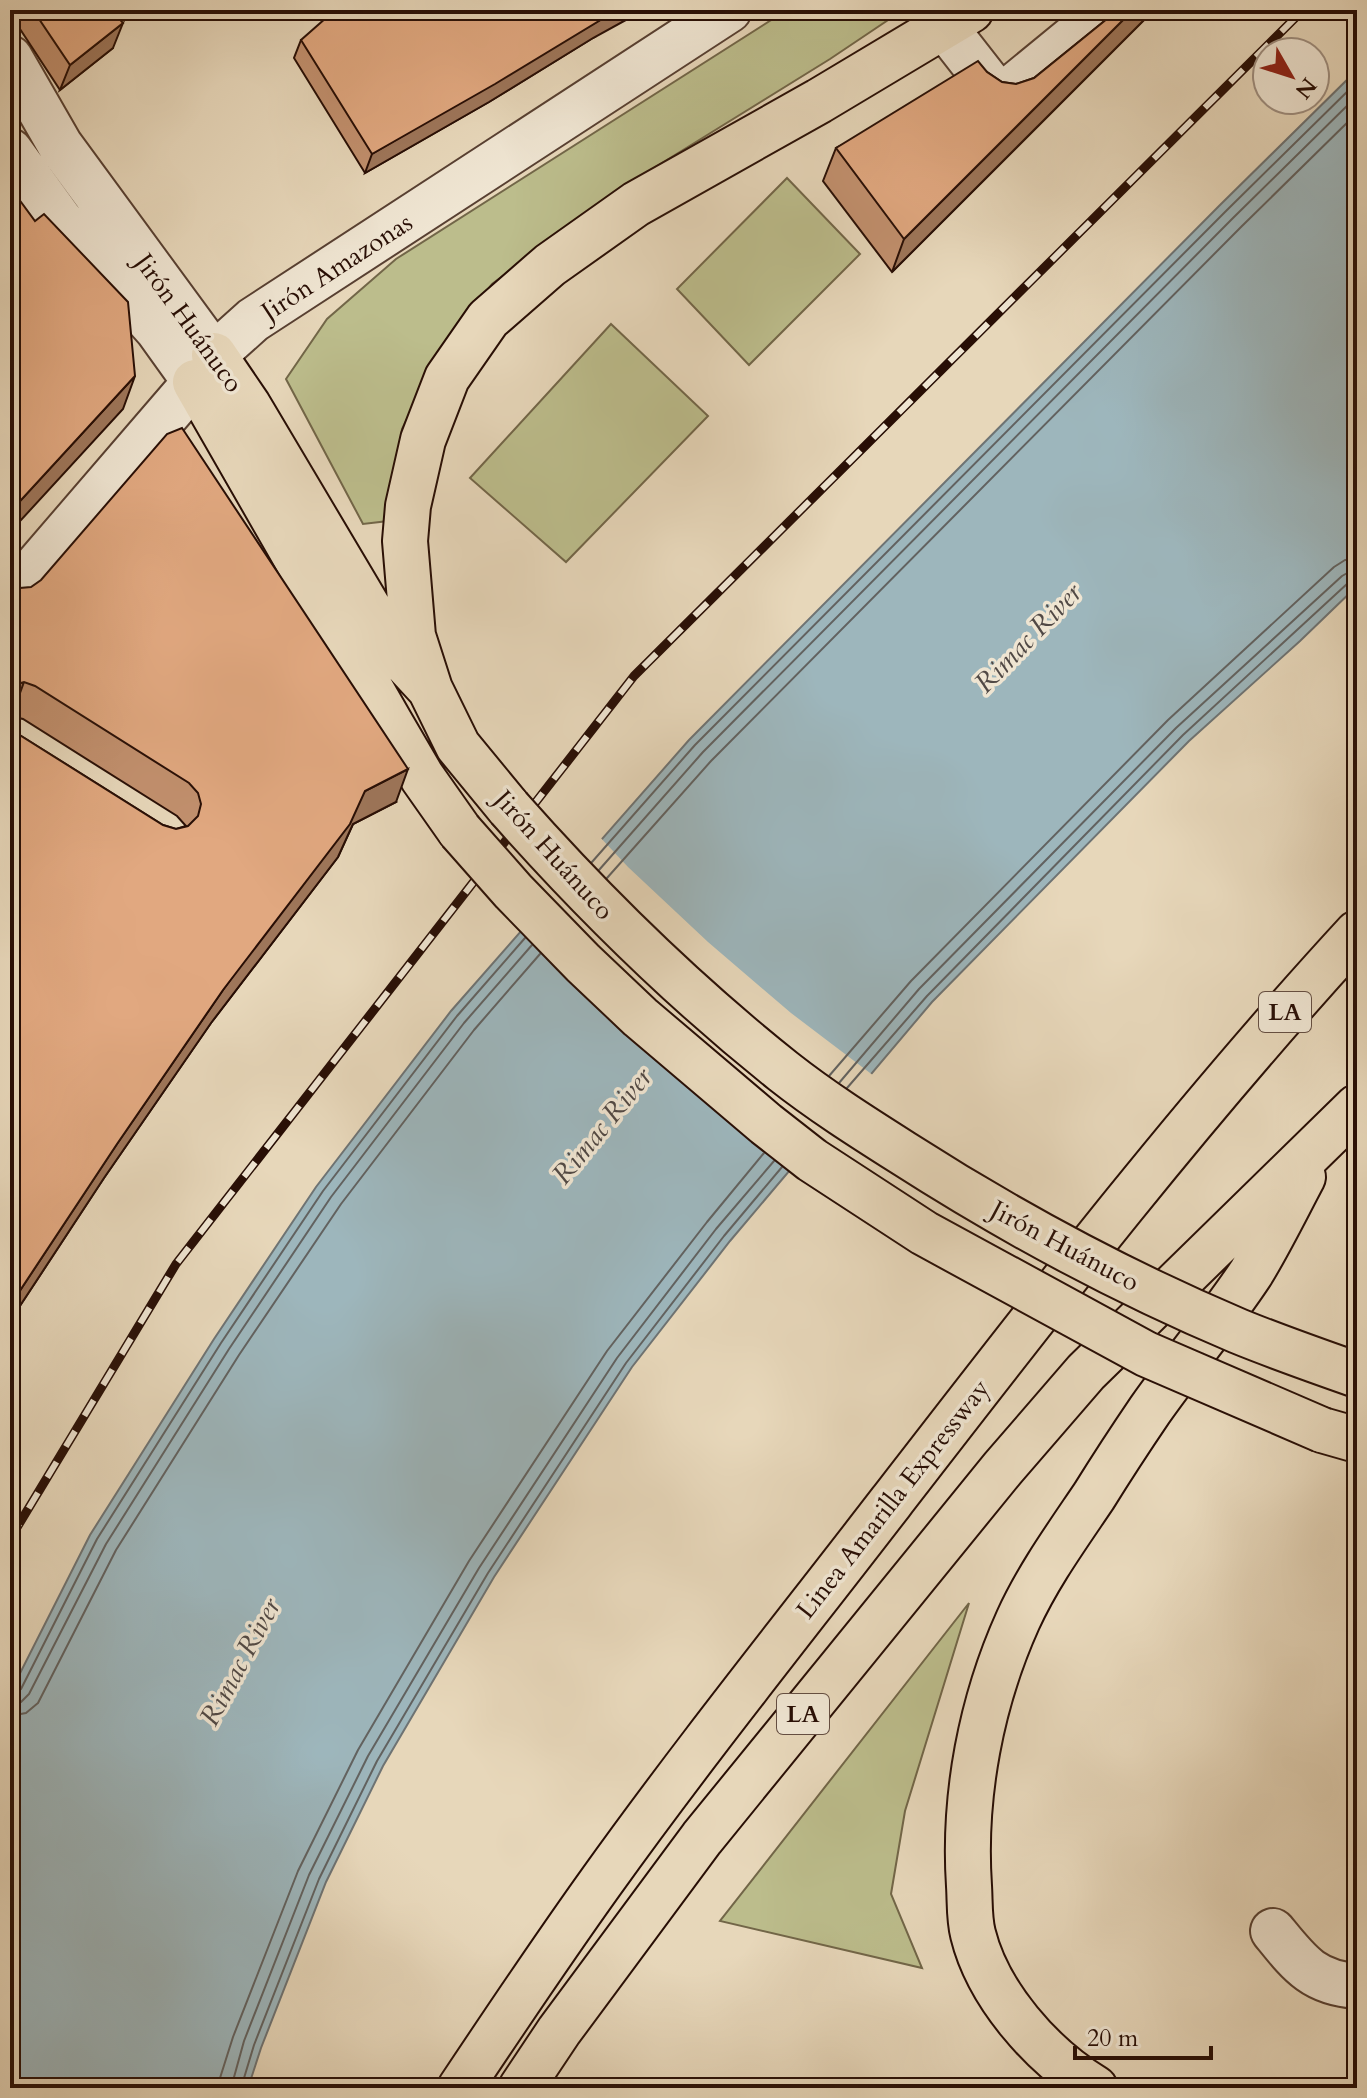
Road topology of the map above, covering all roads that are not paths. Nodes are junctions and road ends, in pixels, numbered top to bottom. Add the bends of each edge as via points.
1 (729, 10) edge
2 (1107, 10) edge
3 (958, 18) edge
4 (10, 58) edge
5 (10, 151) edge
6 (204, 368) junction
7 (10, 597) edge
8 (430, 689) junction
9 (1357, 933) edge
10 (1342, 1121) edge
11 (1357, 1375) edge
12 (1340, 1435) edge
13 (1273, 1931) dead end
14 (1357, 1986) edge
15 (460, 2088) edge
16 (521, 2088) edge
17 (1095, 2088) edge

1 - 6 street, Jirón Amazonas via 253,320
2 - 3 street via 1000,93
3 - 8 main road via 636,204 550,265 488,319 447,378 423,440 408,506 405,541 413,636
4 - 6 street, Jirón Huánuco
5 - 6 street, Jirón Huánuco via 60,220 157,329
6 - 7 street, Jirón Amazonas
6 - 8 main road, Jirón Huánuco via 248,405 393,649
6 - 12 main road, Jirón Huánuco, bridge via 422,777 513,891 640,1017 812,1160 924,1233 1133,1347
8 - 11 main road, Jirón Huánuco, bridge via 458,746 545,849 624,931 784,1071 958,1189 1071,1252 1239,1331
9 - 15 main road, Linea Amarilla Expressway / LA via 1215,1093 981,1385 610,1869
10 - 16 main road, LA via 1086,1372 1003,1468 702,1838
10 - 17 main road via 1251,1273 1149,1411 1036,1586 1014,1630 984,1723 966,1847 973,1933 985,1969 1028,2031
13 - 14 street via 1299,1964 1334,1983

